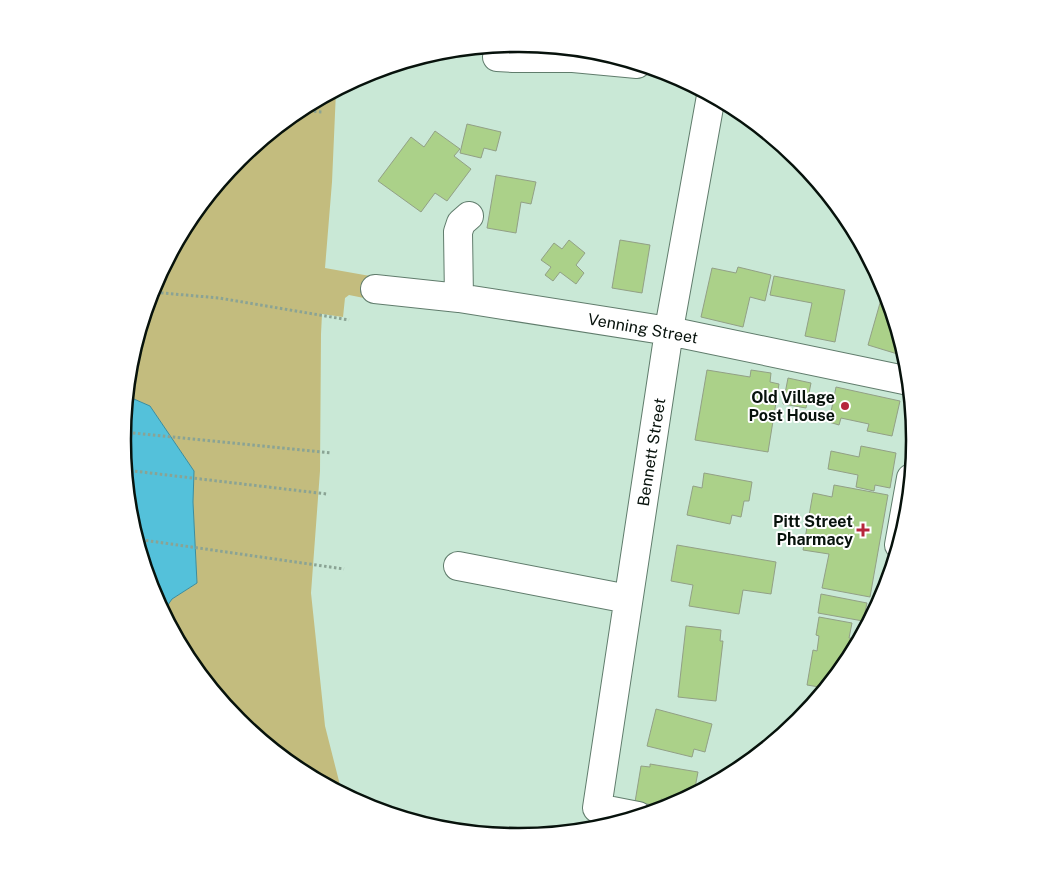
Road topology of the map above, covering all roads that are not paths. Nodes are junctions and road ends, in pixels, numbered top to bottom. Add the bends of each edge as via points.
1 (497, 57) dead end
2 (594, 60) edge
3 (709, 102) edge
4 (469, 216) dead end
5 (375, 288) dead end
6 (459, 298) junction
7 (669, 331) junction
8 (901, 379) edge
9 (458, 566) dead end
10 (628, 599) junction
11 (623, 813) edge

1 - 2 street
3 - 7 street, Bennett Street
4 - 6 street via 461,223 458,232
5 - 6 street, Venning Street
6 - 7 street, Venning Street
7 - 8 street, Venning Street
7 - 10 street, Bennett Street
9 - 10 street
10 - 11 street, Bennett Street via 597,808

